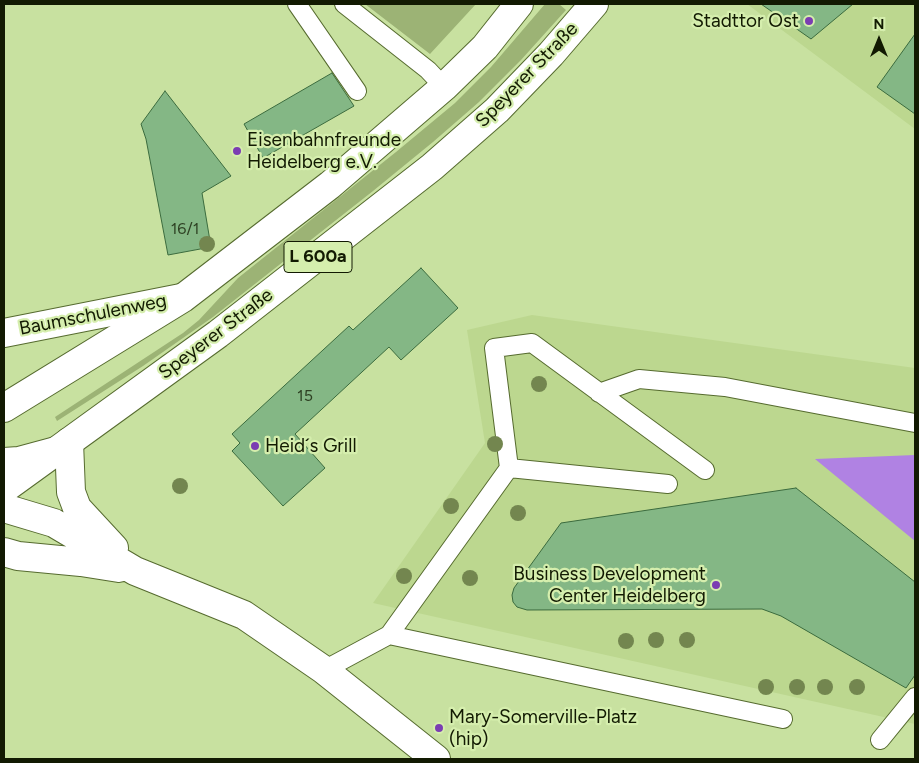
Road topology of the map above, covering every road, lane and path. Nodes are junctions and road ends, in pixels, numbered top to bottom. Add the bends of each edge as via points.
1 (297, 4) edge
2 (344, 4) edge
3 (519, 4) edge
4 (594, 4) edge
5 (444, 87) junction
6 (357, 91) dead end
7 (183, 298) junction
8 (4, 333) edge
9 (599, 392) junction
10 (4, 408) edge
11 (915, 423) edge
12 (62, 446) junction
13 (4, 462) edge
14 (509, 468) junction
15 (705, 470) dead end
16 (668, 484) dead end
17 (4, 489) edge
18 (4, 508) edge
19 (4, 552) edge
20 (135, 571) junction
21 (390, 634) junction
22 (324, 670) junction
23 (915, 697) edge
24 (782, 719) dead end
25 (880, 740) dead end
26 (436, 759) edge

1 - 6 lane
2 - 5 lane via 428,70
3 - 5 main road, L 600a via 485,47
4 - 12 main road, Speyerer Straße / L 600a via 497,110 432,167 225,328
5 - 7 main road, L 600a via 330,185
7 - 8 main road, Baumschulenweg
7 - 10 main road, L 600a
9 - 11 lane via 639,379 725,388
9 - 14 lane via 532,343 494,348
9 - 15 lane
12 - 13 main road via 19,461
12 - 17 main road, Speyerer Straße / L 600a
12 - 20 main road via 77,508
14 - 16 lane
14 - 21 lane
18 - 20 main road via 54,523
19 - 20 main road
20 - 22 main road via 244,615
21 - 22 lane
21 - 24 lane
22 - 26 main road
23 - 25 lane

